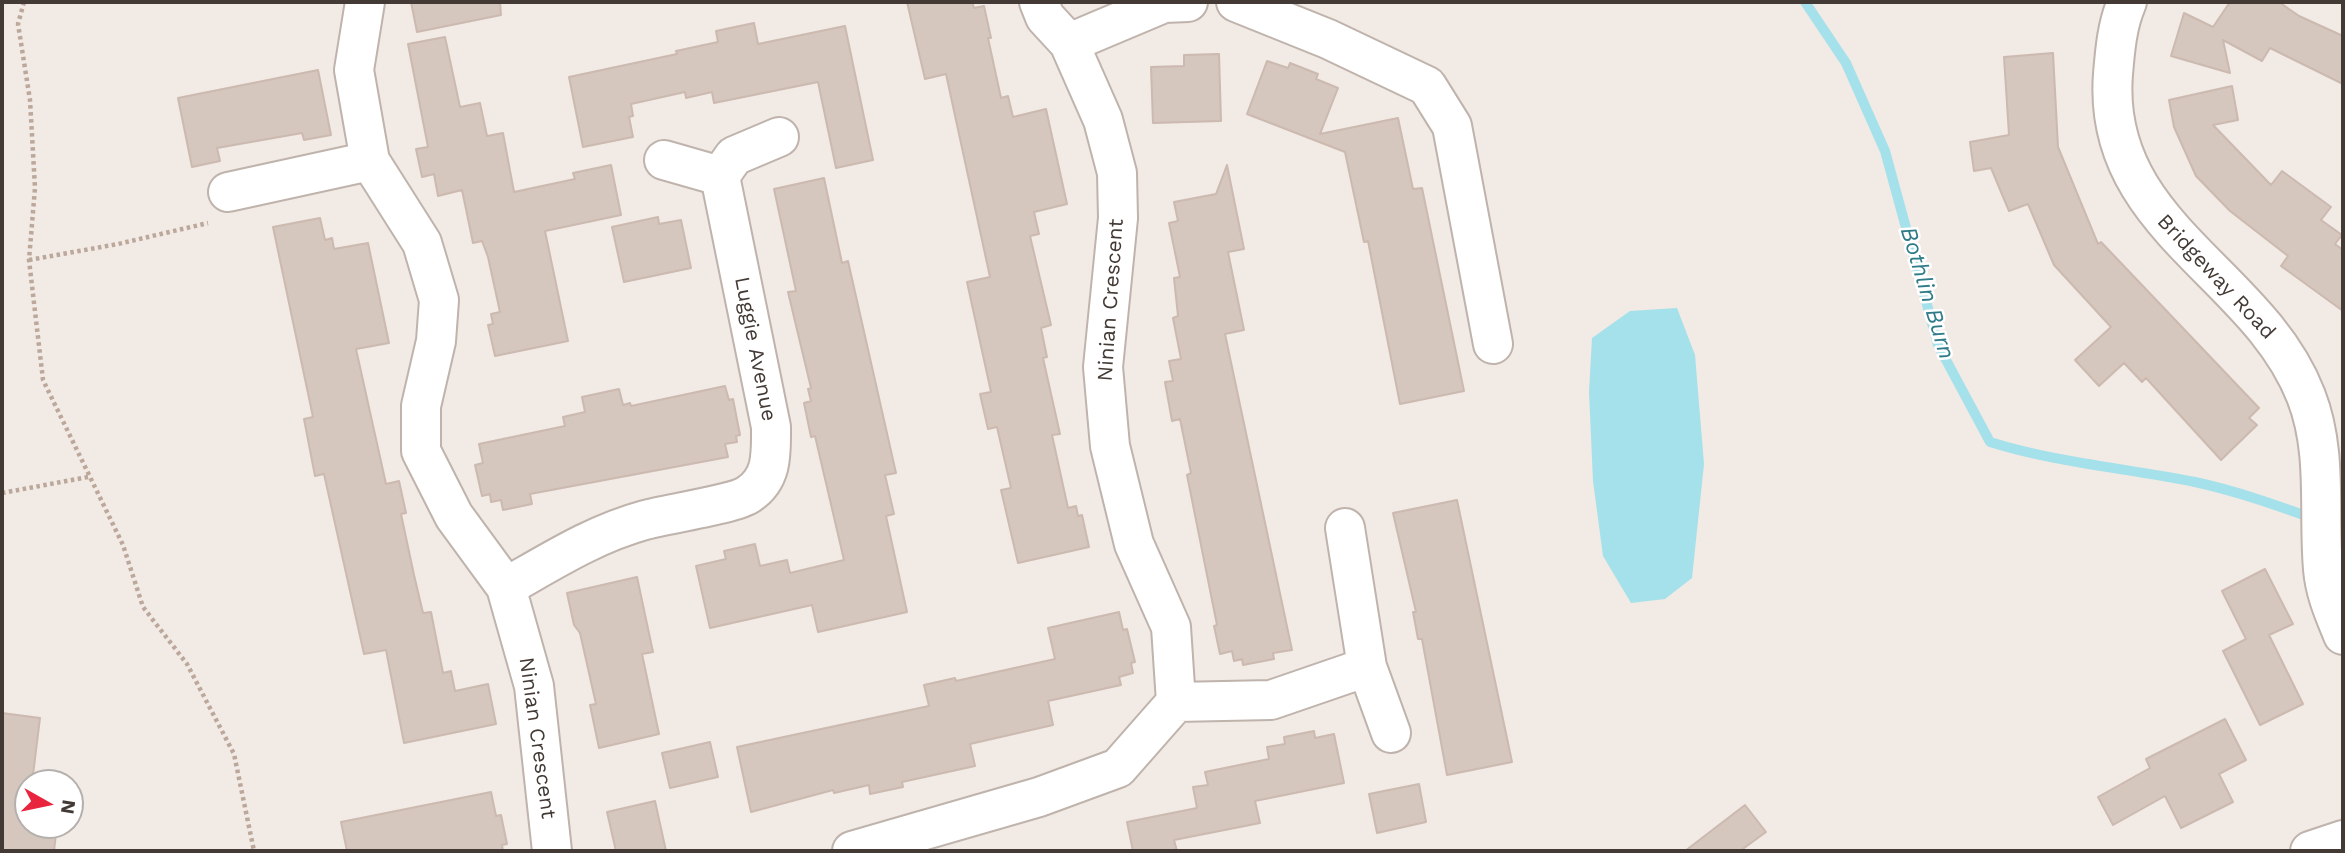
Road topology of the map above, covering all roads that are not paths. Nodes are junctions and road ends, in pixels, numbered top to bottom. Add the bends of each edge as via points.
1 (365, 2) edge
2 (1040, 2) edge
3 (1188, 2) edge
4 (1236, 2) edge
5 (2127, 2) edge
6 (1069, 43) junction
7 (779, 137) dead end
8 (664, 160) dead end
9 (370, 161) junction
10 (720, 176) junction
11 (228, 192) dead end
12 (1493, 344) dead end
13 (1345, 528) dead end
14 (506, 587) junction
15 (2343, 635) edge
16 (1367, 667) junction
17 (1176, 702) junction
18 (1391, 733) dead end
19 (2343, 840) edge
20 (552, 851) edge
21 (852, 851) edge
22 (2310, 851) edge

1 - 9 street, Ninian Crescent via 354,70
2 - 6 street, Ninian Crescent via 1045,17
3 - 6 street via 1164,3
4 - 12 street via 1427,86 1452,126
5 - 15 street, Bridgeway Road via 2115,47 2112,84 2119,141 2151,207 2272,333 2305,394 2315,422 2321,466 2323,570
6 - 17 street, Ninian Crescent via 1103,120 1118,173 1118,218 1102,367 1110,446 1133,544 1171,627
7 - 10 street via 734,156
8 - 10 street
9 - 11 street
9 - 14 street, Ninian Crescent via 422,243 439,300 436,341 421,406 421,451 454,516
10 - 14 street, Luggie Avenue via 771,427 771,463 765,479 748,496 646,519 592,537
13 - 16 street
14 - 20 street, Ninian Crescent via 534,687
16 - 17 street via 1271,700
16 - 18 street
17 - 21 street via 1118,768 1039,797
19 - 22 street

